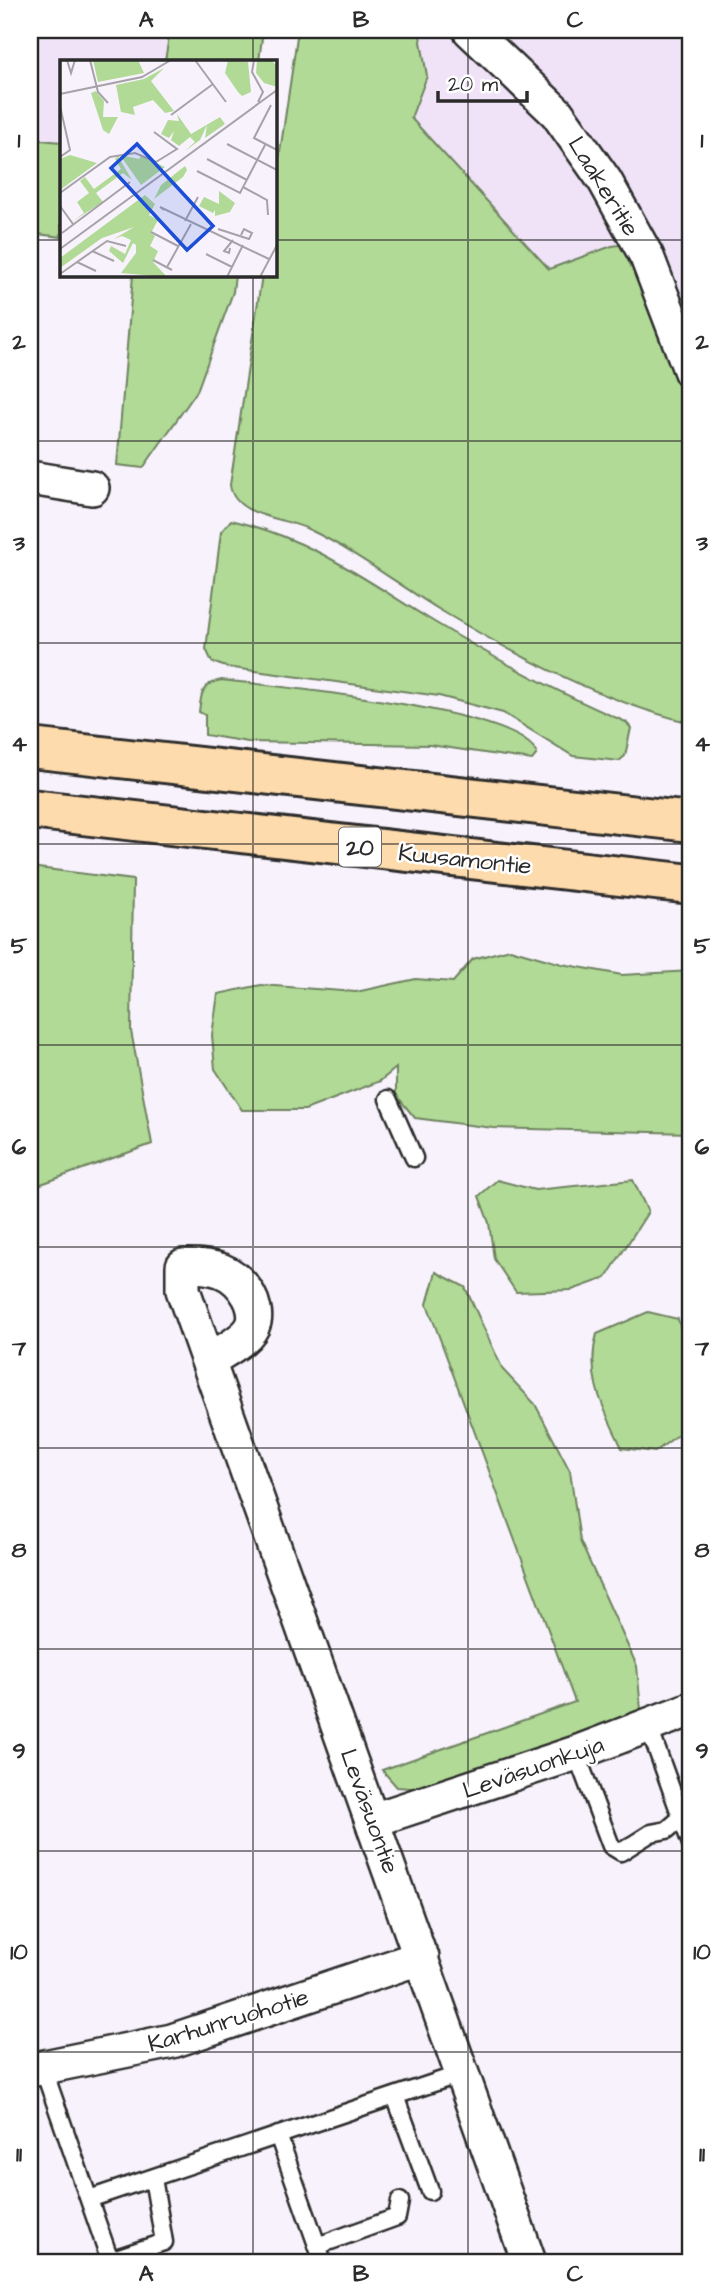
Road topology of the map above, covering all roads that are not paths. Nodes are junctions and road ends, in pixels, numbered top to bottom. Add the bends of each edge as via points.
1 (470, 30) edge
2 (691, 372) edge
3 (30, 478) edge
4 (92, 488) dead end
5 (30, 747) edge
6 (30, 809) edge
7 (691, 822) edge
8 (691, 884) edge
9 (388, 1099) dead end
10 (415, 1158) dead end
11 (208, 1361) dead end
12 (691, 1709) edge
13 (648, 1725) junction
14 (576, 1753) junction
15 (682, 1817) junction
16 (373, 1820) junction
17 (691, 1844) edge
18 (422, 1956) junction
19 (36, 2069) edge
20 (463, 2073) junction
21 (395, 2096) junction
22 (278, 2135) junction
23 (153, 2178) junction
24 (430, 2190) dead end
25 (89, 2199) junction
26 (400, 2201) dead end
27 (317, 2246) junction
28 (107, 2261) edge
29 (323, 2262) edge
30 (529, 2262) edge

1 - 2 street, Laakeritie via 557,113 605,181 647,257
3 - 4 street
5 - 7 highway
6 - 8 highway, Kuusamontie / 20
9 - 10 lane
11 - 16 street, Leväsuontie
12 - 13 street, Leväsuonkuja
13 - 14 street, Leväsuonkuja
13 - 15 lane
14 - 15 lane via 611,1846 621,1852 650,1833 667,1830
14 - 16 street, Leväsuonkuja
15 - 17 lane
16 - 18 street, Leväsuontie
18 - 19 street, Karhunruohotie via 172,2041
18 - 20 street, Leväsuontie
19 - 25 lane
20 - 21 lane
20 - 30 street, Leväsuontie
21 - 22 lane
21 - 24 lane
22 - 23 lane
22 - 27 lane
23 - 25 lane
23 - 28 lane via 164,2242
25 - 28 lane
26 - 27 lane via 397,2217
27 - 29 lane

